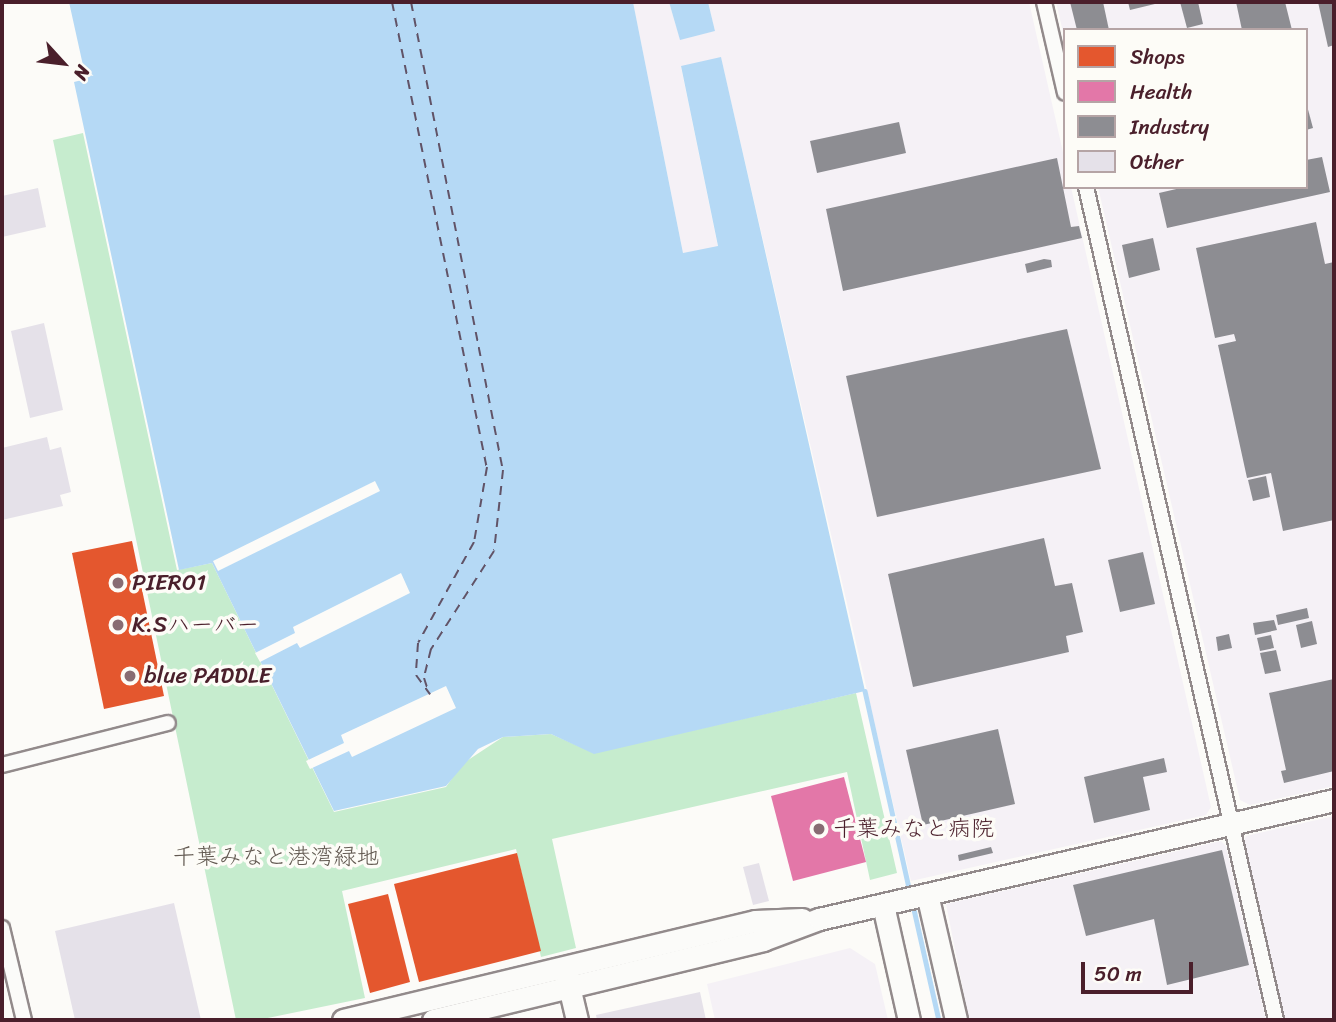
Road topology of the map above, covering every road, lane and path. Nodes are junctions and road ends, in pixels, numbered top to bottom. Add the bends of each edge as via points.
1 (1044, 2) edge
2 (1063, 84) edge
3 (1086, 189) edge
4 (168, 723) dead end
5 (2, 765) edge
6 (1334, 800) edge
7 (1231, 823) junction
8 (908, 899) junction
9 (819, 919) junction
10 (2, 928) edge
11 (565, 968) junction
12 (570, 991) junction
13 (24, 1020) edge
14 (343, 1020) edge
15 (433, 1020) edge
16 (577, 1020) edge
17 (909, 1020) edge
18 (956, 1020) edge
19 (1276, 1020) edge

1 - 2 street
3 - 7 street
4 - 5 street
6 - 7 street
7 - 8 street
7 - 19 street
8 - 9 street
8 - 17 street
8 - 18 street
9 - 11 street via 755,921
9 - 12 street via 763,940
10 - 13 street
11 - 12 street
11 - 14 street
12 - 15 street
12 - 16 street

